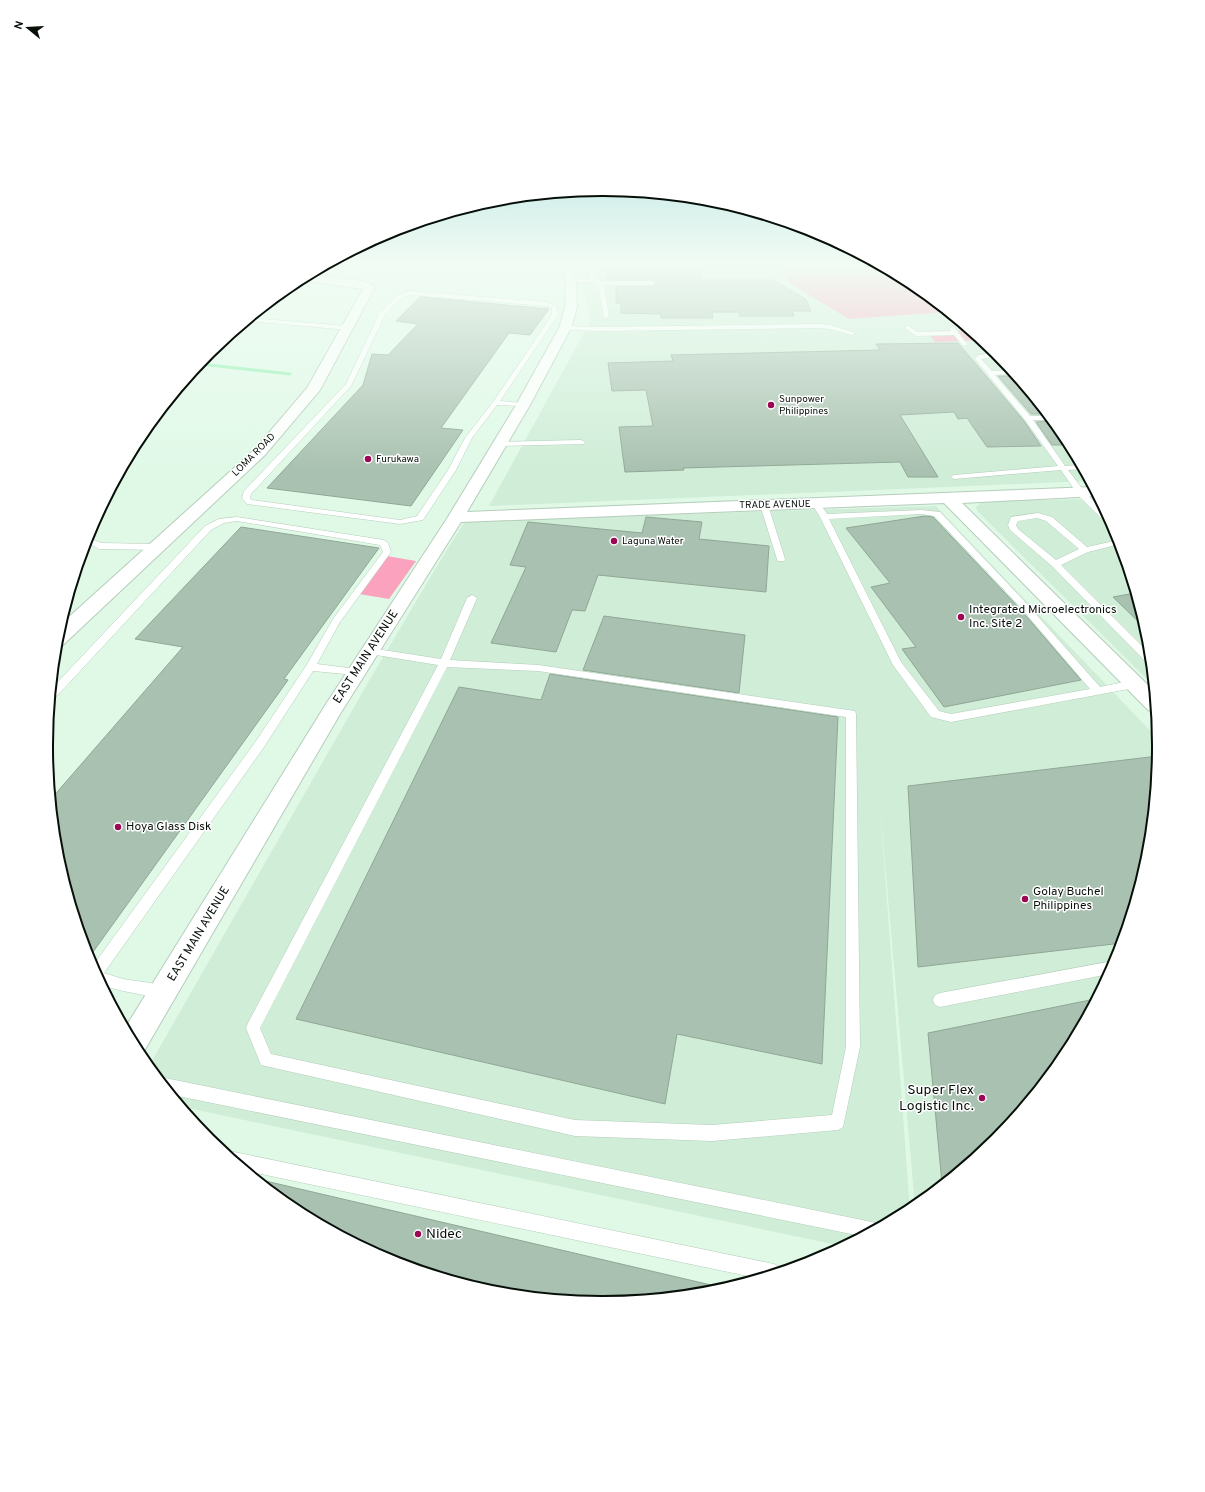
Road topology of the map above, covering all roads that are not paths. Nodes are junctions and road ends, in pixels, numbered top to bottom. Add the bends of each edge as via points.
1 (345, 333) edge
2 (373, 333) edge
3 (542, 333) edge
4 (562, 333) edge
5 (914, 333) edge
6 (957, 333) joint
7 (965, 345) dead end
8 (989, 355) edge
9 (1005, 372) edge
10 (991, 373) junction
11 (495, 403) junction
12 (523, 405) junction
13 (1028, 418) junction
14 (1043, 418) edge
15 (581, 442) dead end
16 (500, 444) junction
17 (1076, 467) edge
18 (1063, 468) junction
19 (954, 477) dead end
20 (1088, 492) edge
21 (948, 498) junction
22 (764, 505) junction
23 (820, 511) junction
24 (456, 517) junction
25 (92, 543) edge
26 (1113, 543) edge
27 (158, 547) junction
28 (1085, 550) junction
29 (781, 559) dead end
30 (1055, 564) junction
31 (472, 598) dead end
32 (66, 631) edge
33 (370, 652) junction
34 (1143, 653) edge
35 (444, 663) junction
36 (310, 667) junction
37 (356, 672) junction
38 (1134, 684) junction
39 (56, 689) edge
40 (1098, 691) junction
41 (1150, 700) edge
42 (100, 967) edge
43 (1105, 968) edge
44 (106, 980) edge
45 (164, 992) junction
46 (940, 1000) dead end
47 (137, 1037) edge
48 (172, 1087) edge
49 (244, 1162) edge
50 (865, 1229) edge
51 (764, 1271) edge

1 - 27 street, LOMA ROAD via 313,390 260,452
2 - 11 lane via 349,385 247,493 246,498 250,502 400,522 420,518 452,470 469,438
3 - 11 lane
4 - 12 street, EAST MAIN AVENUE
5 - 6 lane
6 - 7 lane
8 - 10 lane via 980,356 978,359
9 - 10 lane
10 - 13 lane
11 - 12 lane
12 - 16 street, EAST MAIN AVENUE
13 - 14 lane
13 - 18 lane
15 - 16 lane
16 - 24 street, EAST MAIN AVENUE
17 - 18 lane
18 - 19 lane
18 - 20 lane
20 - 21 street, TRADE AVENUE
21 - 23 street, TRADE AVENUE
21 - 38 street
22 - 23 street, TRADE AVENUE
22 - 24 street, TRADE AVENUE
22 - 29 lane
23 - 40 lane via 937,514 1024,606
23 - 40 lane via 897,663 935,714 951,718
24 - 33 street, EAST MAIN AVENUE
25 - 27 lane via 99,546
26 - 28 lane
27 - 32 street, LOMA ROAD
28 - 30 lane
28 - 30 lane via 1049,519 1038,515 1014,518 1014,530
30 - 34 lane
31 - 35 lane
33 - 35 lane
33 - 37 street, EAST MAIN AVENUE
35 - 35 lane via 253,1028 266,1060 575,1128 712,1133 838,1122 853,1048 852,714 538,668
36 - 37 lane
36 - 39 lane via 336,621 387,552 384,543 237,519 222,521 208,528
36 - 42 lane via 260,744
37 - 45 street, EAST MAIN AVENUE
38 - 40 lane
38 - 41 street
43 - 46 lane
44 - 45 lane
45 - 47 street, EAST MAIN AVENUE
48 - 50 lane
49 - 51 lane

